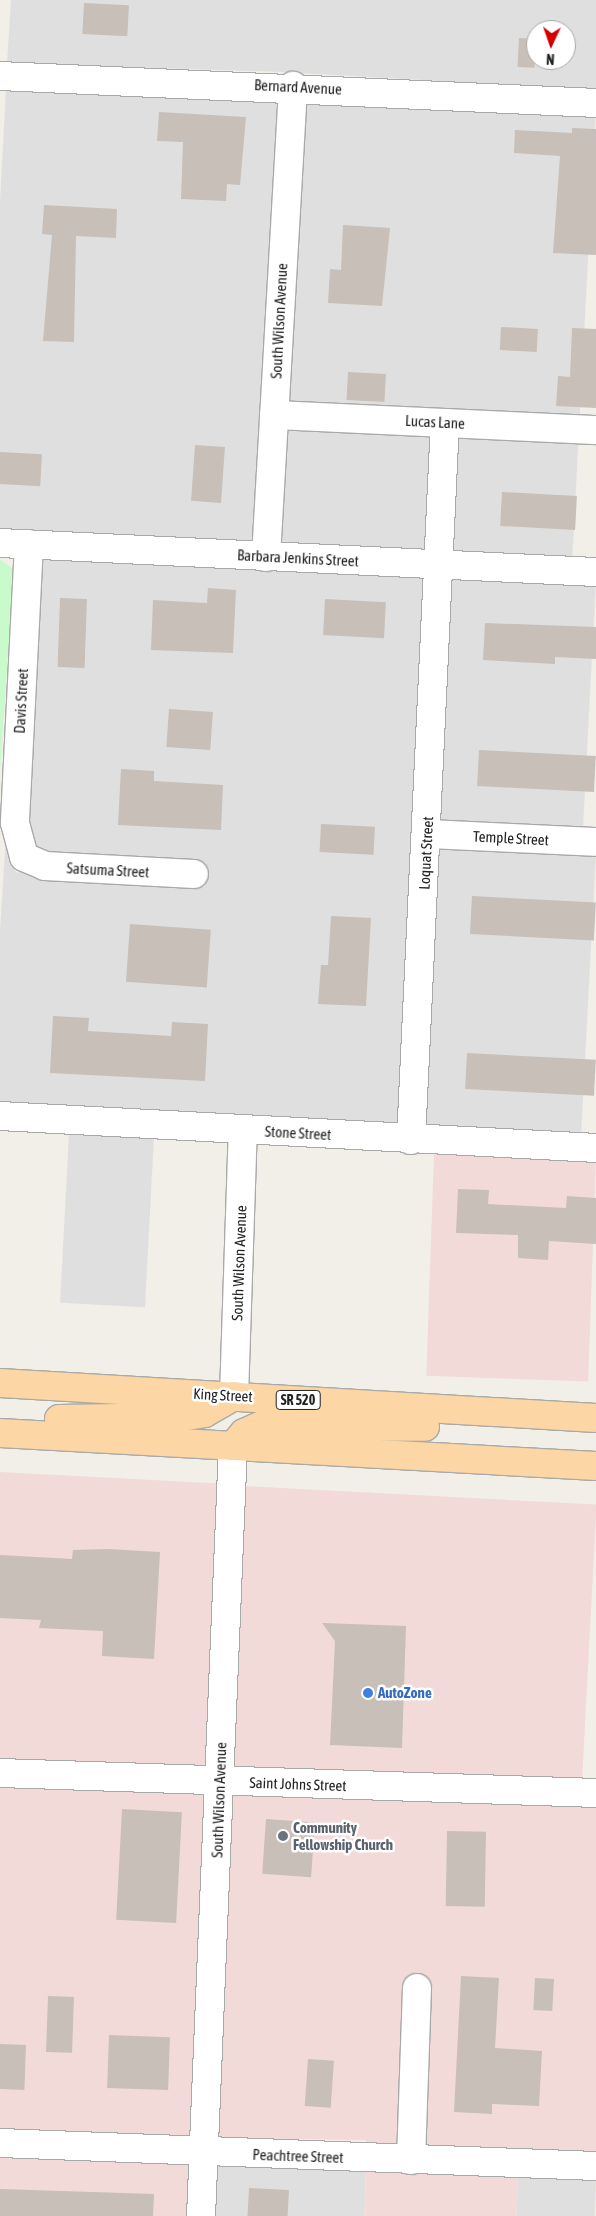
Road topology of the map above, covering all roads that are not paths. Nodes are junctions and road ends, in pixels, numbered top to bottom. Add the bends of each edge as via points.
1 (0, 76) edge
2 (293, 86) junction
3 (596, 103) edge
4 (274, 415) junction
5 (445, 423) junction
6 (596, 430) edge
7 (0, 543) edge
8 (30, 544) junction
9 (266, 556) junction
10 (438, 565) junction
11 (596, 572) edge
12 (427, 834) junction
13 (596, 842) edge
14 (24, 857) joint
15 (194, 874) dead end
16 (0, 1116) edge
17 (243, 1130) junction
18 (411, 1140) junction
19 (596, 1148) edge
20 (0, 1383) edge
21 (234, 1396) junction
22 (528, 1414) junction
23 (596, 1418) edge
24 (0, 1424) edge
25 (0, 1433) edge
26 (233, 1446) junction
27 (596, 1466) edge
28 (0, 1773) edge
29 (220, 1781) junction
30 (596, 1793) edge
31 (417, 1988) dead end
32 (0, 2143) edge
33 (204, 2153) junction
34 (411, 2160) junction
35 (596, 2166) edge
36 (201, 2216) edge

1 - 2 street, Bernard Avenue
2 - 3 street, Bernard Avenue
2 - 4 street, South Wilson Avenue
4 - 5 street, Lucas Lane
4 - 9 street, South Wilson Avenue
5 - 6 street, Lucas Lane
5 - 10 street, Loquat Street
7 - 8 street, Barbara Jenkins Street
8 - 9 street, Barbara Jenkins Street
8 - 14 street, Davis Street via 15,823
9 - 10 street, Barbara Jenkins Street
10 - 11 street, Barbara Jenkins Street
10 - 12 street, Loquat Street
12 - 13 street, Temple Street
12 - 18 street, Loquat Street
14 - 15 street, Satsuma Street via 45,866
16 - 17 street, Stone Street
17 - 18 street, Stone Street
17 - 21 street, South Wilson Avenue
18 - 19 street, Stone Street
20 - 21 main road, King Street / SR 520
21 - 22 main road, King Street / SR 520
21 - 24 main road via 205,1413 180,1417
22 - 23 main road, King Street / SR 520
22 - 26 main road via 451,1428 260,1426 244,1433
25 - 26 main road
26 - 27 main road
26 - 29 street, South Wilson Avenue
28 - 29 street, Saint Johns Street
29 - 30 street, Saint Johns Street
29 - 33 street, South Wilson Avenue
31 - 34 street
32 - 33 street, Peachtree Street
33 - 34 street, Peachtree Street
33 - 36 street, South Wilson Avenue
34 - 35 street, Peachtree Street

